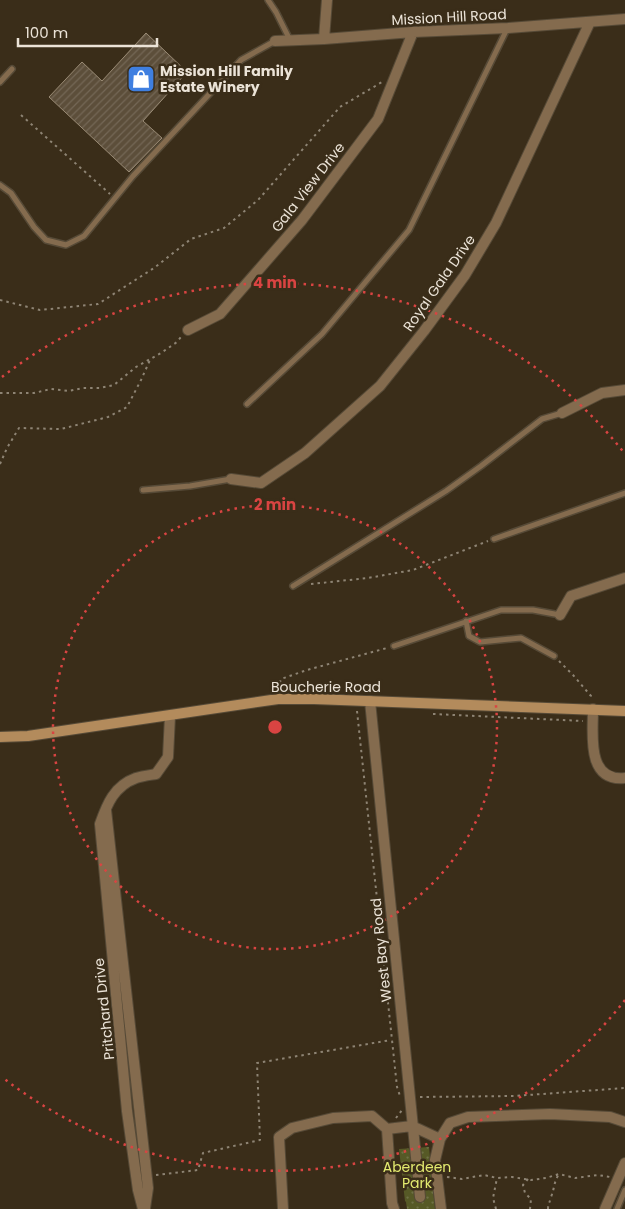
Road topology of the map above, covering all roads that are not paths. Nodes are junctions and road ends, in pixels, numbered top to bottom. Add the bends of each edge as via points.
1 (268, 0) edge
2 (327, 0) edge
3 (625, 19) edge
4 (590, 22) junction
5 (508, 28) junction
6 (413, 32) junction
7 (324, 39) junction
8 (275, 41) joint
9 (290, 41) junction
10 (12, 69) dead end
11 (0, 82) edge
12 (0, 185) edge
13 (188, 330) road end
14 (625, 390) edge
15 (247, 404) dead end
16 (562, 413) joint
17 (231, 479) joint
18 (144, 490) dead end
19 (625, 493) edge
20 (494, 538) road end
21 (625, 578) edge
22 (293, 586) dead end
23 (560, 615) joint
24 (466, 622) junction
25 (394, 646) road end
26 (554, 656) road end
27 (370, 701) junction
28 (593, 709) junction
29 (625, 710) edge
30 (170, 716) junction
31 (0, 737) edge
32 (625, 778) edge
33 (106, 806) junction
34 (625, 1122) edge
35 (412, 1126) junction
36 (391, 1129) junction
37 (440, 1139) junction
38 (625, 1163) edge
39 (625, 1190) edge
40 (420, 1197) dead end
41 (144, 1209) edge
42 (283, 1209) edge
43 (394, 1209) edge
44 (441, 1209) edge
45 (605, 1209) edge
46 (617, 1209) edge

1 - 9 lane
2 - 7 street
3 - 4 street, Mission Hill Road
4 - 5 street, Mission Hill Road
4 - 17 street, Royal Gala Drive via 496,223 465,275 424,331 380,386 305,453 261,483
5 - 6 street, Mission Hill Road
5 - 15 lane via 409,230 322,334
6 - 7 street, Mission Hill Road
6 - 13 street, Gala View Drive via 378,119 302,220 220,314
7 - 9 street, Mission Hill Road
8 - 9 street, Mission Hill Road
8 - 12 lane via 241,60 133,176 84,236 66,245 46,240 11,193
10 - 11 lane
14 - 16 street via 602,393
16 - 22 lane via 542,418 446,491
17 - 18 lane
19 - 20 lane
21 - 23 street via 572,596
23 - 24 lane via 533,610 501,610
24 - 25 lane
24 - 26 lane via 469,636 480,642 521,638
27 - 28 main road, Boucherie Road
27 - 30 main road, Boucherie Road via 278,699
27 - 35 street, West Bay Road via 404,1038 406,1099
28 - 29 main road, Boucherie Road
28 - 32 street via 596,760 605,774 616,779
30 - 31 main road, Boucherie Road
30 - 33 street, Pritchard Drive via 168,757 156,774 118,788
33 - 41 street, Pritchard Drive via 148,1188
33 - 41 street, Pritchard Drive via 100,824 103,861 128,1112 138,1190
34 - 37 street via 610,1117 550,1114 468,1117 450,1123
35 - 36 street
35 - 37 street
35 - 40 street, West Bay Road
36 - 42 street via 372,1116 333,1118 292,1128 279,1136
36 - 43 street
37 - 44 street via 435,1160
38 - 45 street
39 - 46 lane

